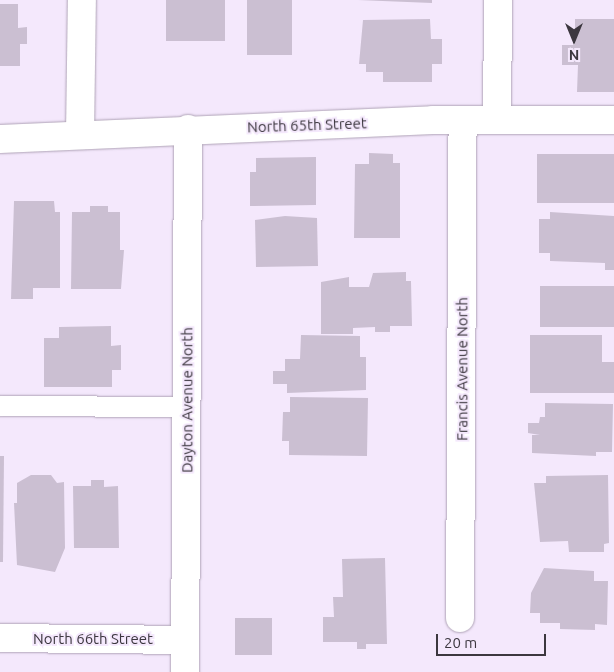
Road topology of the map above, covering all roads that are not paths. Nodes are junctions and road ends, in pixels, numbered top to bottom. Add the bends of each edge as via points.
1 (82, 0) edge
2 (498, 0) edge
3 (464, 120) junction
4 (497, 120) junction
5 (614, 120) edge
6 (188, 129) junction
7 (80, 135) junction
8 (0, 139) edge
9 (0, 406) edge
10 (187, 408) junction
11 (460, 618) dead end
12 (0, 638) edge
13 (185, 640) junction
14 (185, 672) edge

1 - 7 street
2 - 4 street
3 - 4 street, North 65th Street
3 - 6 street, North 65th Street
3 - 11 street, Francis Avenue North
4 - 5 street, North 65th Street
6 - 7 street, North 65th Street
6 - 10 street, Dayton Avenue North
7 - 8 street, North 65th Street
9 - 10 lane
10 - 13 street, Dayton Avenue North
12 - 13 street, North 66th Street
13 - 14 street, Dayton Avenue North

